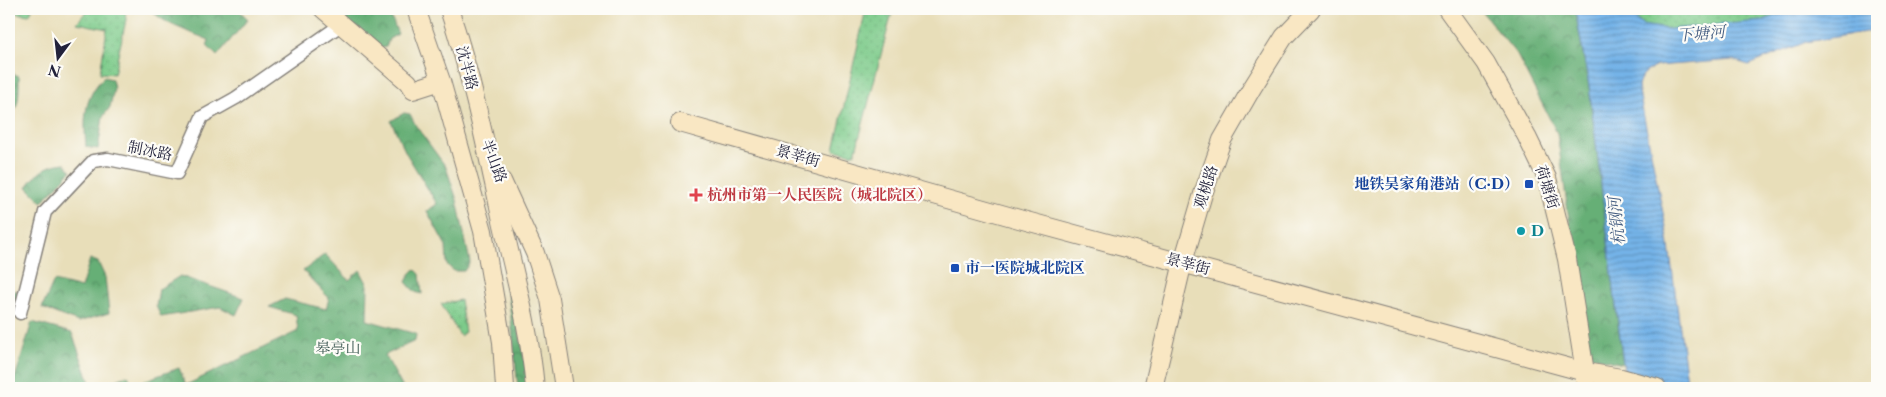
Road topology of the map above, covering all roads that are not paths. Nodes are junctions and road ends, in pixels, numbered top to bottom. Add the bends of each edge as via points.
1 (323, 9) edge
2 (416, 9) edge
3 (449, 9) edge
4 (1311, 9) edge
5 (1447, 9) edge
6 (342, 24) junction
7 (441, 80) junction
8 (680, 122) dead end
9 (482, 129) junction
10 (1183, 262) junction
11 (20, 313) dead end
12 (1585, 380) edge
13 (504, 388) edge
14 (535, 388) edge
15 (564, 388) edge
16 (1153, 388) edge
17 (1657, 388) edge

1 - 6 street
2 - 7 street, 沈半路
3 - 9 street, 沈半路 via 466,58
4 - 10 street, 观桃路 via 1284,37 1222,140
5 - 12 street, 荷塘街 via 1486,63 1547,178 1568,259
6 - 7 street via 413,90
6 - 11 street, 制冰路 via 236,98 202,117 177,173 108,159 93,161 45,212
7 - 13 street, 半山路 via 483,231 502,342
8 - 10 street, 景莘街 via 1019,220
9 - 14 street, 半山路 via 532,354
9 - 15 street, 半山路 via 535,253 550,299
10 - 12 street, 景莘街
10 - 16 street, 观桃路
12 - 17 street, 景莘街 via 1621,378

